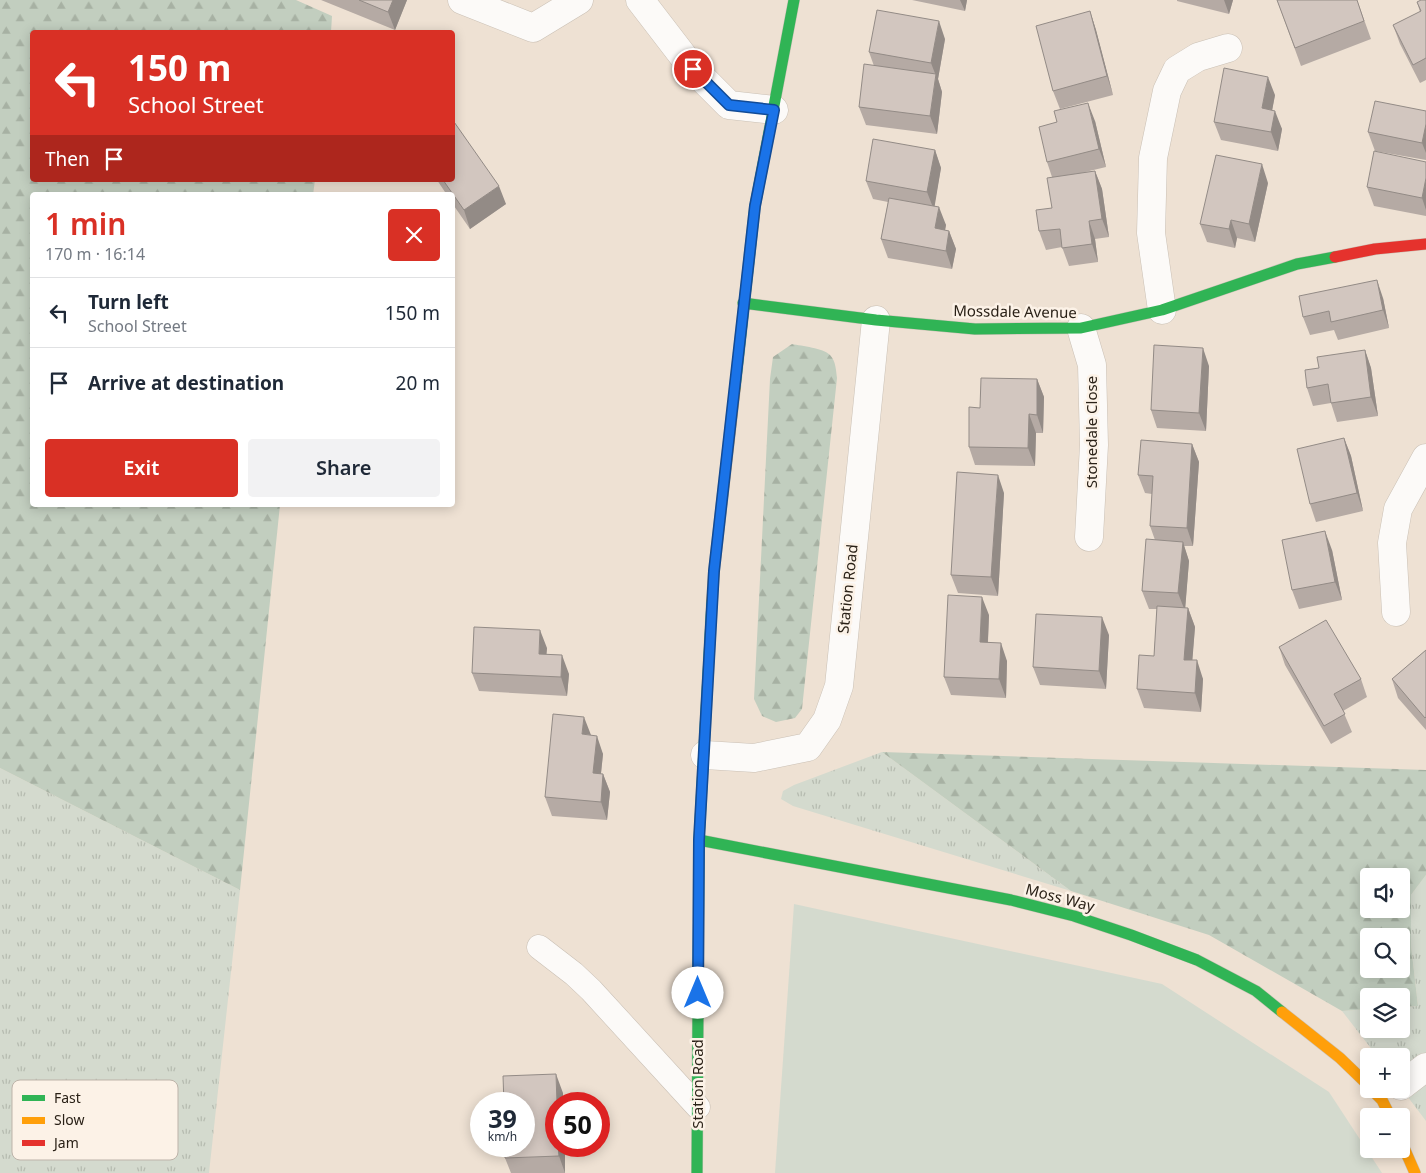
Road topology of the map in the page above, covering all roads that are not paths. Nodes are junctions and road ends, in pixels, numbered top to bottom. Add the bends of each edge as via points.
1 (462, 0) edge
2 (579, 0) edge
3 (640, 0) edge
4 (794, 0) edge
5 (1228, 48) dead end
6 (774, 110) junction
7 (1426, 244) edge
8 (743, 303) junction
9 (1162, 310) junction
10 (876, 320) junction
11 (1080, 328) junction
12 (1426, 458) edge
13 (1089, 536) dead end
14 (1396, 612) dead end
15 (705, 755) junction
16 (699, 840) junction
17 (539, 947) dead end
18 (1426, 1068) edge
19 (1360, 1074) edge
20 (1410, 1078) edge
21 (698, 1107) junction
22 (1409, 1158) edge
23 (697, 1173) edge
24 (1415, 1173) edge

1 - 2 street via 533,28
3 - 6 street via 693,69 729,105
4 - 6 street, Station Road
5 - 9 street via 1198,57 1177,70 1167,91 1153,158 1151,233
6 - 8 street, Station Road via 755,206
7 - 9 street, Mossdale Avenue via 1297,264
8 - 10 street, Mossdale Avenue
8 - 15 street, Station Road via 714,571
9 - 11 street, Mossdale Avenue
10 - 11 street, Mossdale Avenue via 975,328
10 - 15 street, Station Road via 839,686 827,720 808,747 754,758
11 - 13 street, Stonedale Close via 1092,365 1094,445
12 - 14 street via 1398,509 1392,543
15 - 16 street, Station Road
16 - 19 street, Moss Way via 1010,900 1130,934 1198,960 1256,991
16 - 21 street, Station Road
17 - 21 lane via 591,990
18 - 20 street
21 - 23 street, Station Road
22 - 24 street

